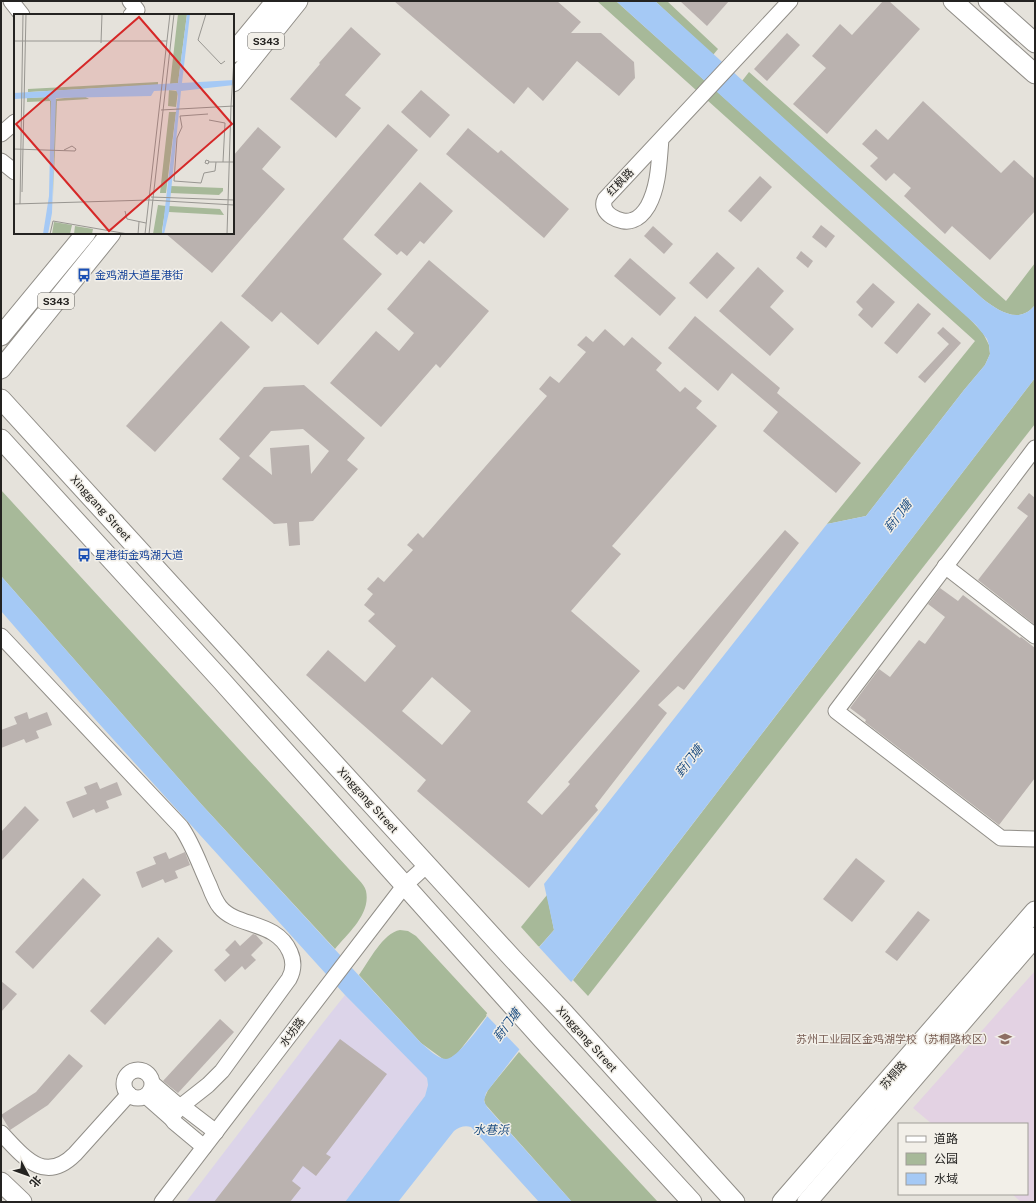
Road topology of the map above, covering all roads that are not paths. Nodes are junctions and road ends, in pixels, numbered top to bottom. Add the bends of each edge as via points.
1 (4, 1) edge
2 (11, 1) edge
3 (130, 1) edge
4 (276, 1) edge
5 (298, 1) edge
6 (790, 1) edge
7 (953, 1) edge
8 (988, 1) edge
9 (1, 4) edge
10 (21, 14) edge
11 (132, 14) edge
12 (1035, 43) edge
13 (234, 53) edge
14 (1035, 74) edge
15 (234, 81) edge
16 (14, 123) edge
17 (1, 134) edge
18 (661, 140) junction
19 (1, 162) edge
20 (14, 171) edge
21 (85, 234) edge
22 (110, 234) edge
23 (1, 336) edge
24 (1, 369) edge
25 (1, 399) edge
26 (1, 440) edge
27 (1035, 448) edge
28 (945, 566) junction
29 (1, 636) edge
30 (1035, 636) edge
31 (1035, 839) edge
32 (427, 865) junction
33 (404, 886) junction
34 (1035, 911) edge
35 (1035, 937) edge
36 (961, 1009) junction
37 (149, 1090) junction
38 (129, 1094) junction
39 (176, 1112) junction
40 (216, 1132) junction
41 (1, 1133) edge
42 (204, 1146) junction
43 (1, 1182) edge
44 (22, 1202) edge
45 (162, 1202) edge
46 (692, 1202) edge
47 (735, 1202) edge
48 (782, 1202) edge
49 (806, 1202) edge

1 - 9 street
2 - 10 street
3 - 11 street via 137,10
4 - 13 main road, S343
5 - 15 main road, S343
6 - 18 street, 红枫路
7 - 14 main road
8 - 12 main road
16 - 17 street
18 - 18 street, 红枫路 via 604,199 604,207 612,217 632,221 648,206 658,173
19 - 20 street
21 - 23 main road, S343
22 - 24 main road, S343
25 - 32 main road, Xinggang Street
26 - 33 main road via 221,680
27 - 28 street
28 - 30 street
28 - 31 street via 836,711 1001,838
29 - 39 street via 181,827 222,910 274,933 291,954 292,972 277,996 216,1078
32 - 33 street, 水坊路
32 - 47 main road, Xinggang Street
33 - 40 street, 水坊路
33 - 46 main road
34 - 36 main road, 苏桐路
35 - 36 main road, 苏桐路
36 - 48 main road, 苏桐路
36 - 49 main road, 苏桐路
37 - 38 street via 137,1098
37 - 38 street via 151,1078 141,1070 134,1070 125,1079 124,1086
37 - 39 street
38 - 41 street via 63,1164 43,1168 23,1156
39 - 40 street via 186,1109
39 - 42 street via 174,1122
40 - 42 street, 水坊路
42 - 45 street, 水坊路
43 - 44 main road

